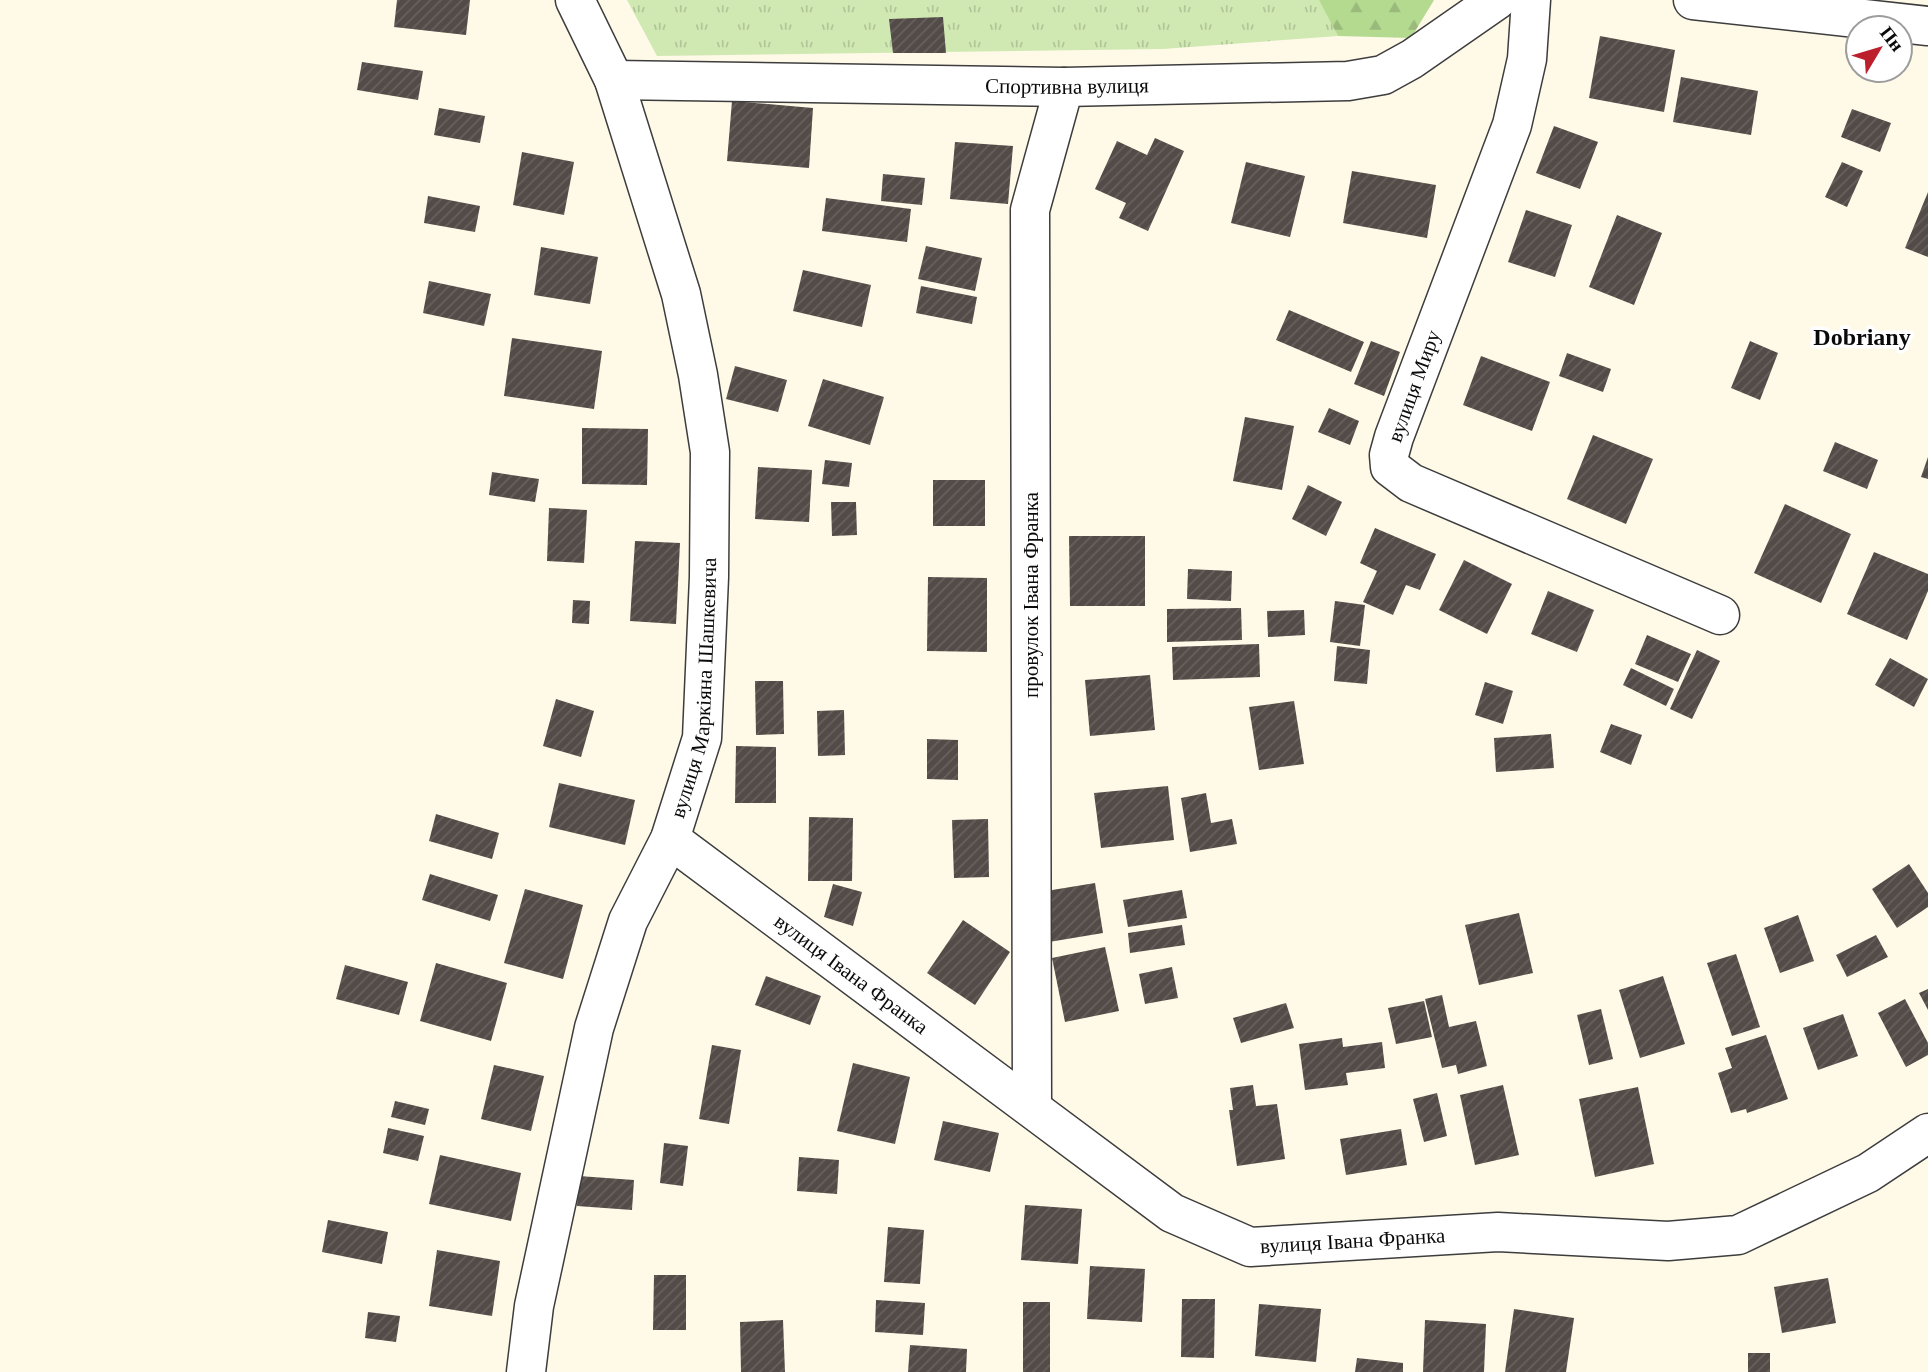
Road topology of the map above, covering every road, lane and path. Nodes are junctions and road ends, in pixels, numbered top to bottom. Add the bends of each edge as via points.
1 (575, 0) edge
2 (1497, 0) edge
3 (1531, 0) edge
4 (1693, 0) edge
5 (1928, 26) edge
6 (614, 80) junction
7 (1064, 88) junction
8 (1720, 615) dead end
9 (670, 839) junction
10 (1032, 1108) junction
11 (1928, 1133) edge
12 (526, 1372) edge

1 - 6 street, вулиця Маркіяна Шашкевича
2 - 7 street, Спортивна вулиця via 1383,75 1348,81
3 - 8 street, вулиця Миру via 1527,59 1512,125 1394,438 1390,467 1411,484
4 - 5 street
6 - 7 street, Спортивна вулиця
6 - 9 street, вулиця Маркіяна Шашкевича via 681,294 710,452 702,738
7 - 10 street, провулок Івана Франка via 1030,211
9 - 10 street, вулиця Івана Франка
9 - 12 street, вулиця Маркіяна Шашкевича via 628,920 594,1028 534,1307
10 - 11 street, вулиця Івана Франка via 1172,1213 1250,1247 1498,1232 1668,1241 1738,1235 1868,1173

